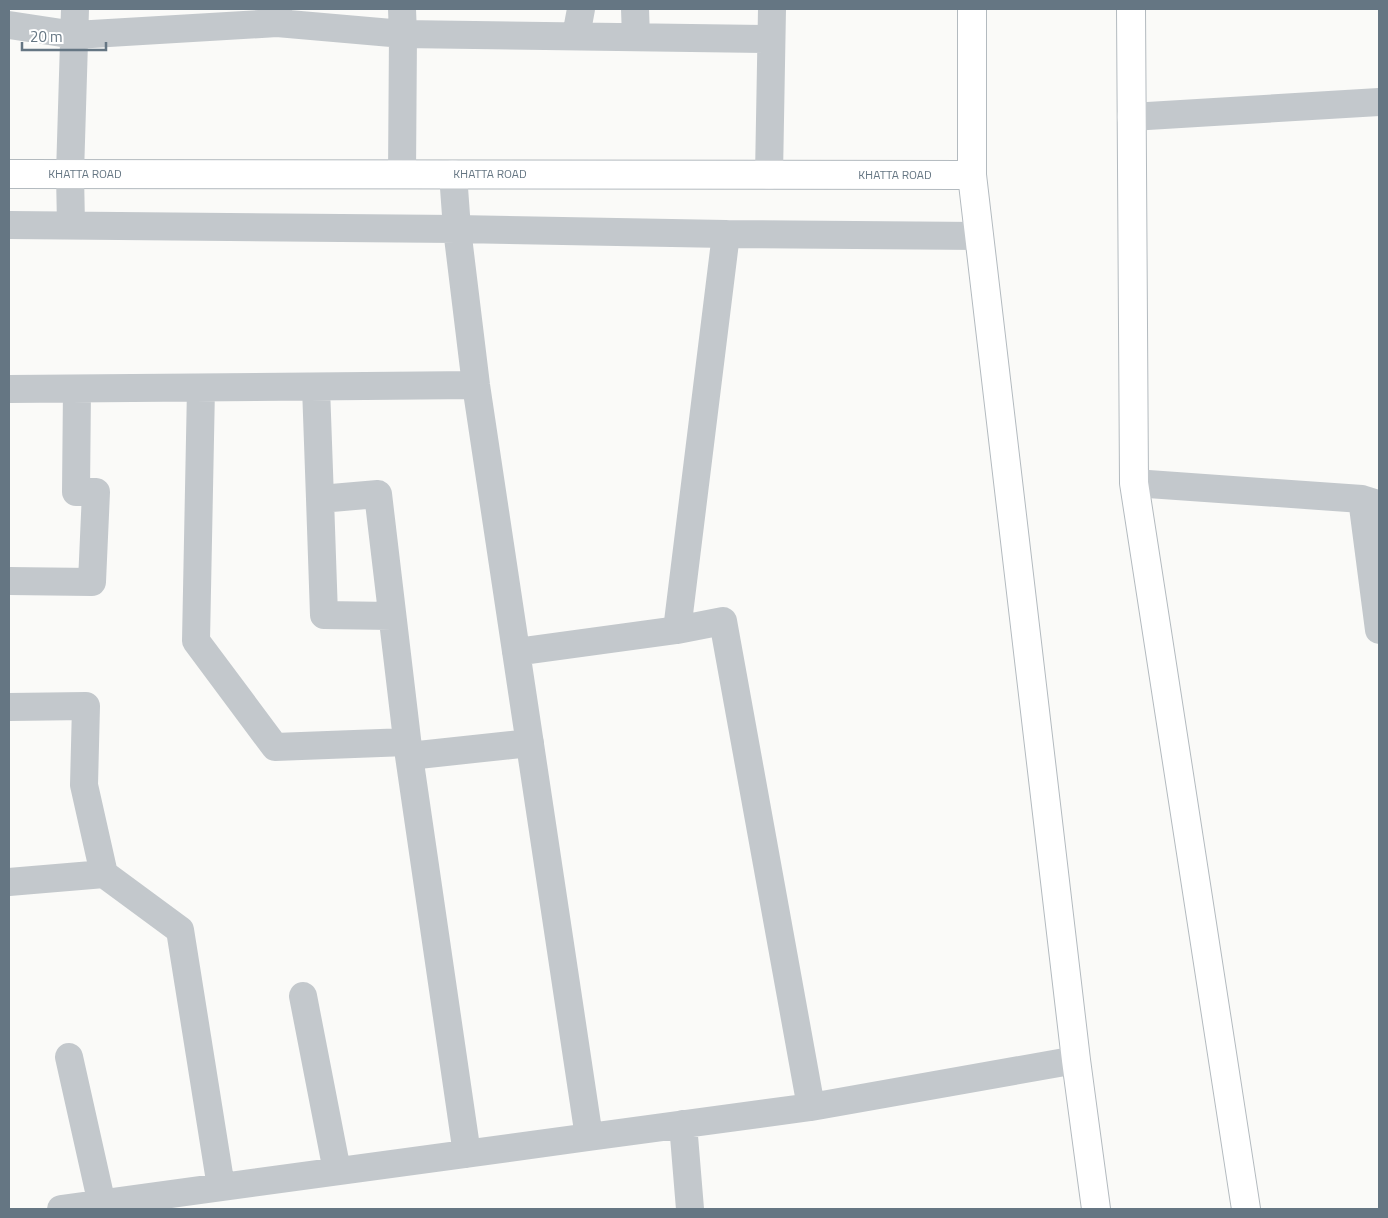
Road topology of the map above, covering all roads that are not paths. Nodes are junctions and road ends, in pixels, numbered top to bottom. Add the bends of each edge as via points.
1 (581, 9) edge
2 (635, 9) edge
3 (772, 9) edge
4 (972, 9) edge
5 (1131, 9) edge
6 (278, 16) edge
7 (402, 21) edge
8 (75, 22) edge
9 (9, 25) edge
10 (576, 36) junction
11 (636, 37) junction
12 (771, 40) junction
13 (1379, 102) edge
14 (1131, 117) junction
15 (9, 174) edge
16 (70, 174) junction
17 (402, 174) junction
18 (453, 174) junction
19 (769, 175) junction
20 (972, 175) junction
21 (9, 224) edge
22 (71, 226) junction
23 (457, 229) junction
24 (726, 234) junction
25 (979, 236) junction
26 (476, 385) junction
27 (316, 387) junction
28 (201, 388) junction
29 (9, 389) edge
30 (77, 389) junction
31 (1134, 483) junction
32 (320, 499) junction
33 (1370, 502) edge
34 (9, 581) edge
35 (392, 616) junction
36 (677, 630) junction
37 (1379, 630) edge
38 (516, 652) junction
39 (9, 707) edge
40 (530, 743) junction
41 (408, 749) junction
42 (104, 874) junction
43 (9, 882) edge
44 (303, 996) dead end
45 (70, 1057) dead end
46 (1076, 1060) junction
47 (811, 1107) junction
48 (683, 1124) junction
49 (589, 1137) junction
50 (467, 1154) junction
51 (337, 1172) junction
52 (221, 1187) junction
53 (103, 1206) edge
54 (61, 1209) edge
55 (690, 1209) edge
56 (1096, 1209) edge
57 (1246, 1209) edge

1 - 10 street
2 - 11 street
3 - 12 street
4 - 20 street
5 - 14 street
6 - 7 street
6 - 8 street
7 - 10 street
7 - 17 street
8 - 9 street
8 - 16 street
10 - 11 street
11 - 12 street
12 - 19 street
13 - 14 street
14 - 31 street
15 - 16 street, KHATTA ROAD
16 - 17 street, KHATTA ROAD
16 - 22 street
17 - 18 street, KHATTA ROAD
18 - 19 street, KHATTA ROAD
18 - 23 street
19 - 20 street, KHATTA ROAD
20 - 25 street
21 - 22 street
22 - 23 street
23 - 24 street
23 - 26 street
24 - 25 street
24 - 36 street
25 - 46 street
26 - 27 street
26 - 38 street
27 - 28 street
27 - 32 street
28 - 30 street
28 - 41 street via 196,641 275,747
29 - 30 street
30 - 34 street via 76,492 96,492 92,582
31 - 33 street
31 - 57 street
32 - 35 street via 378,494
32 - 35 street via 324,615
33 - 37 street
35 - 41 street
36 - 38 street
36 - 47 street via 723,621
38 - 40 street
39 - 42 street via 86,706 84,785
40 - 41 street
40 - 49 street
41 - 50 street
42 - 43 street
42 - 52 street via 180,930
44 - 51 street
45 - 53 street
46 - 47 street
46 - 56 street
47 - 48 street
48 - 49 street
48 - 55 street
49 - 50 street
50 - 51 street
51 - 52 street
52 - 53 street
53 - 54 street

